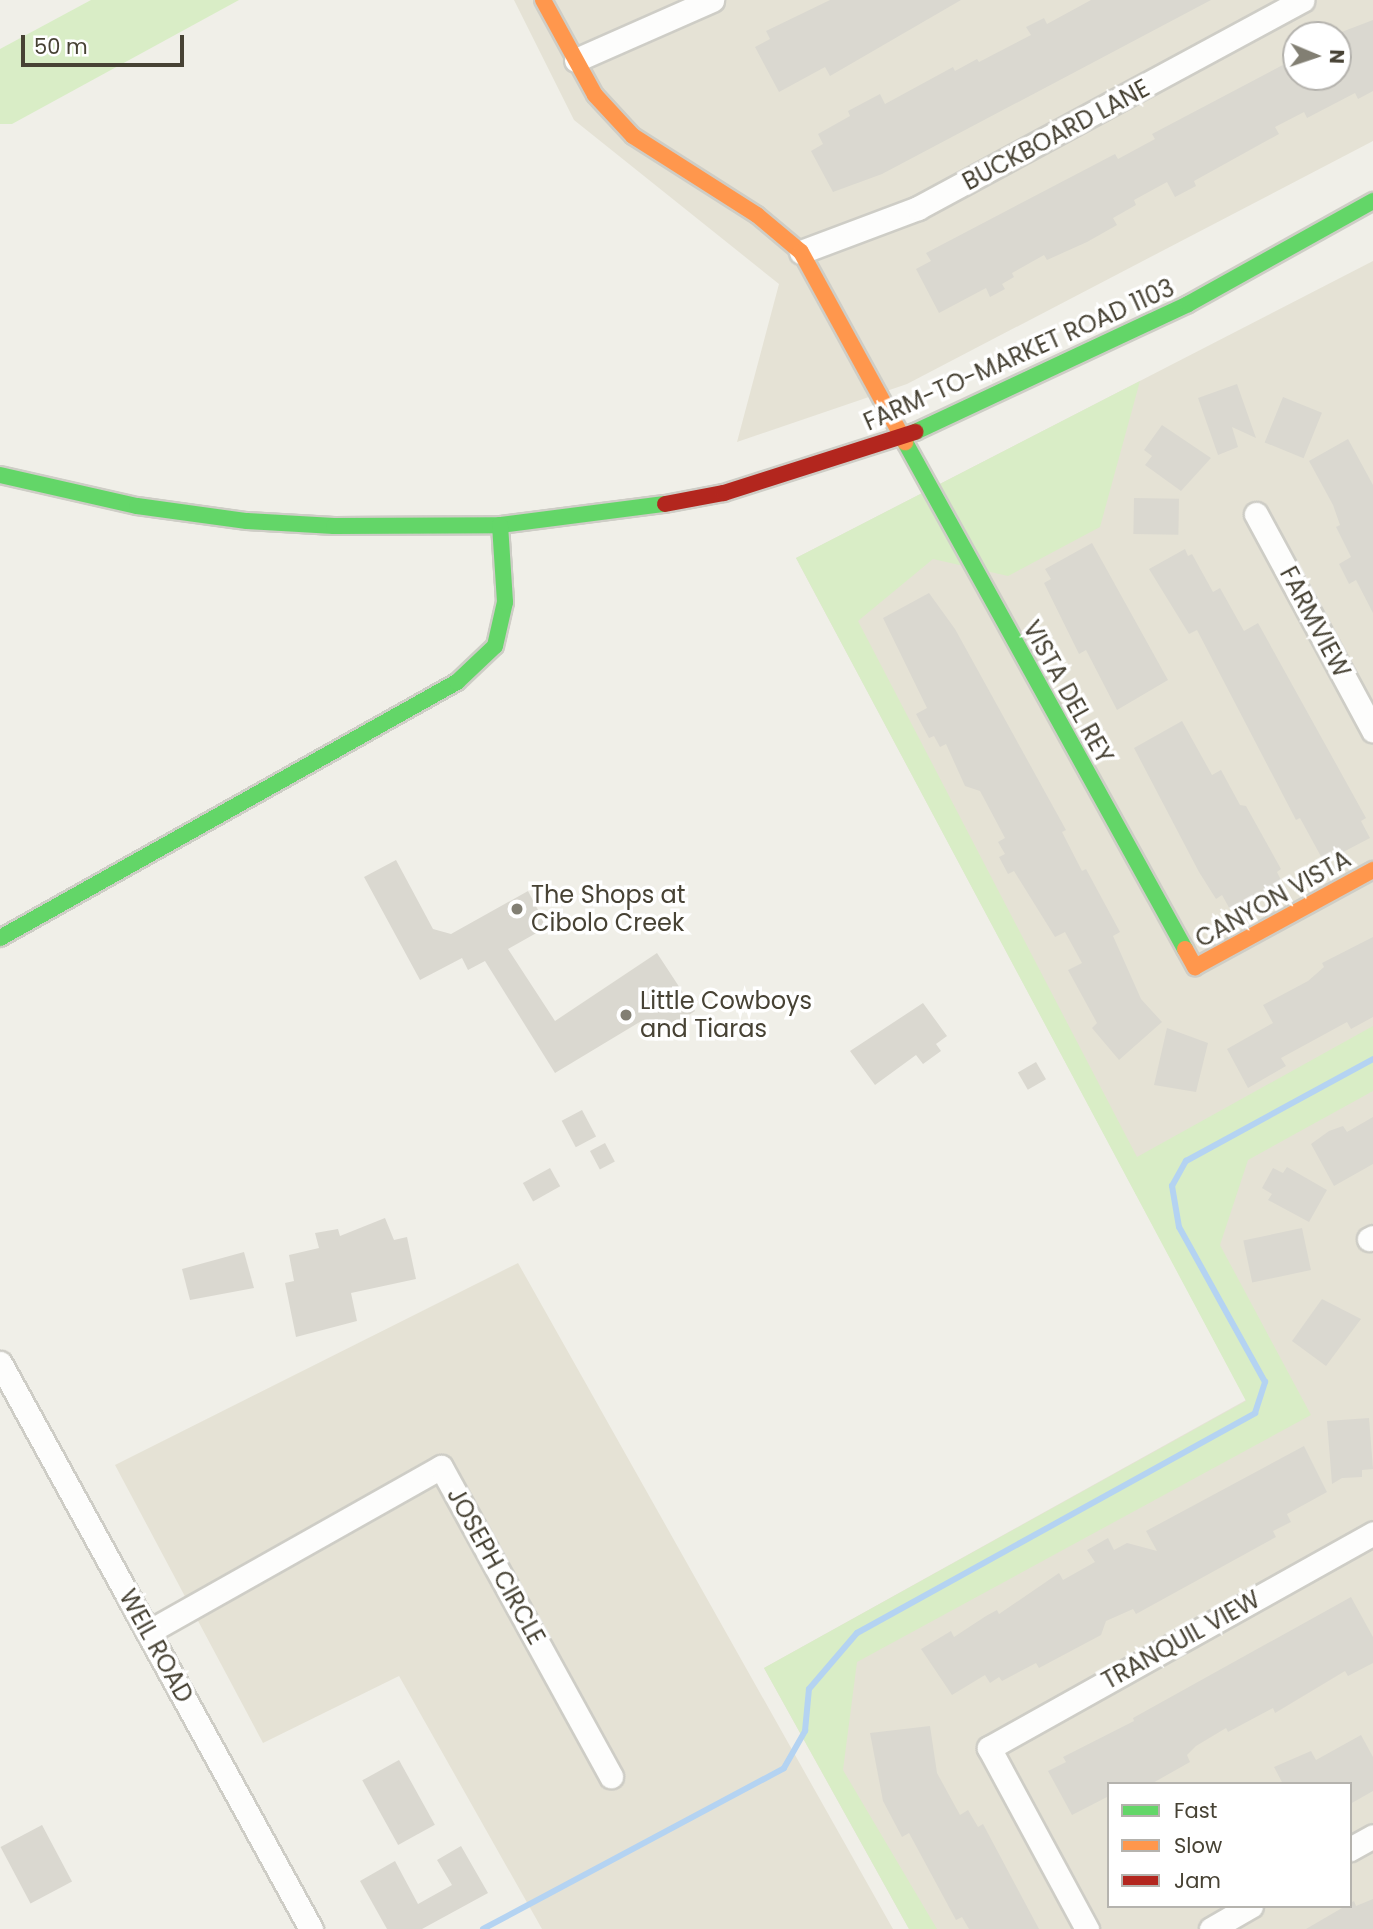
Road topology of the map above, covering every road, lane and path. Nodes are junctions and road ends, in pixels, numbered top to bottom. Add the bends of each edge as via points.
1 (543, 0) edge
2 (712, 0) edge
3 (1302, 0) edge
4 (576, 60) junction
5 (1373, 201) edge
6 (802, 252) junction
7 (902, 438) junction
8 (0, 475) edge
9 (1256, 514) dead end
10 (500, 525) junction
11 (1373, 730) edge
12 (1373, 870) edge
13 (0, 938) edge
14 (1195, 967) joint
15 (0, 1363) edge
16 (1373, 1533) edge
17 (148, 1632) junction
18 (611, 1776) dead end
19 (1373, 1836) edge
20 (1352, 1848) edge
21 (1248, 1908) edge
22 (311, 1929) edge
23 (1087, 1929) edge
24 (1211, 1929) edge

1 - 4 main road
2 - 4 street
3 - 6 street, BUCKBOARD LANE via 918,208
4 - 6 main road via 595,96 633,136 758,215
5 - 7 main road, FARM-TO-MARKET ROAD 1103 via 1188,304
6 - 7 main road, VISTA DEL REY
7 - 10 main road, FARM-TO-MARKET ROAD 1103 via 724,493 639,509
7 - 14 main road, VISTA DEL REY
8 - 10 main road, FARM-TO-MARKET ROAD 1103 via 136,506 247,521 418,528
9 - 11 street, FARMVIEW
10 - 13 main road via 505,602 495,646 457,682
12 - 14 main road, CANYON VISTA
15 - 17 street, WEIL ROAD
16 - 23 street, TRANQUIL VIEW via 989,1748
17 - 18 street, JOSEPH CIRCLE via 441,1467
17 - 22 street, WEIL ROAD
19 - 20 street
21 - 24 street

